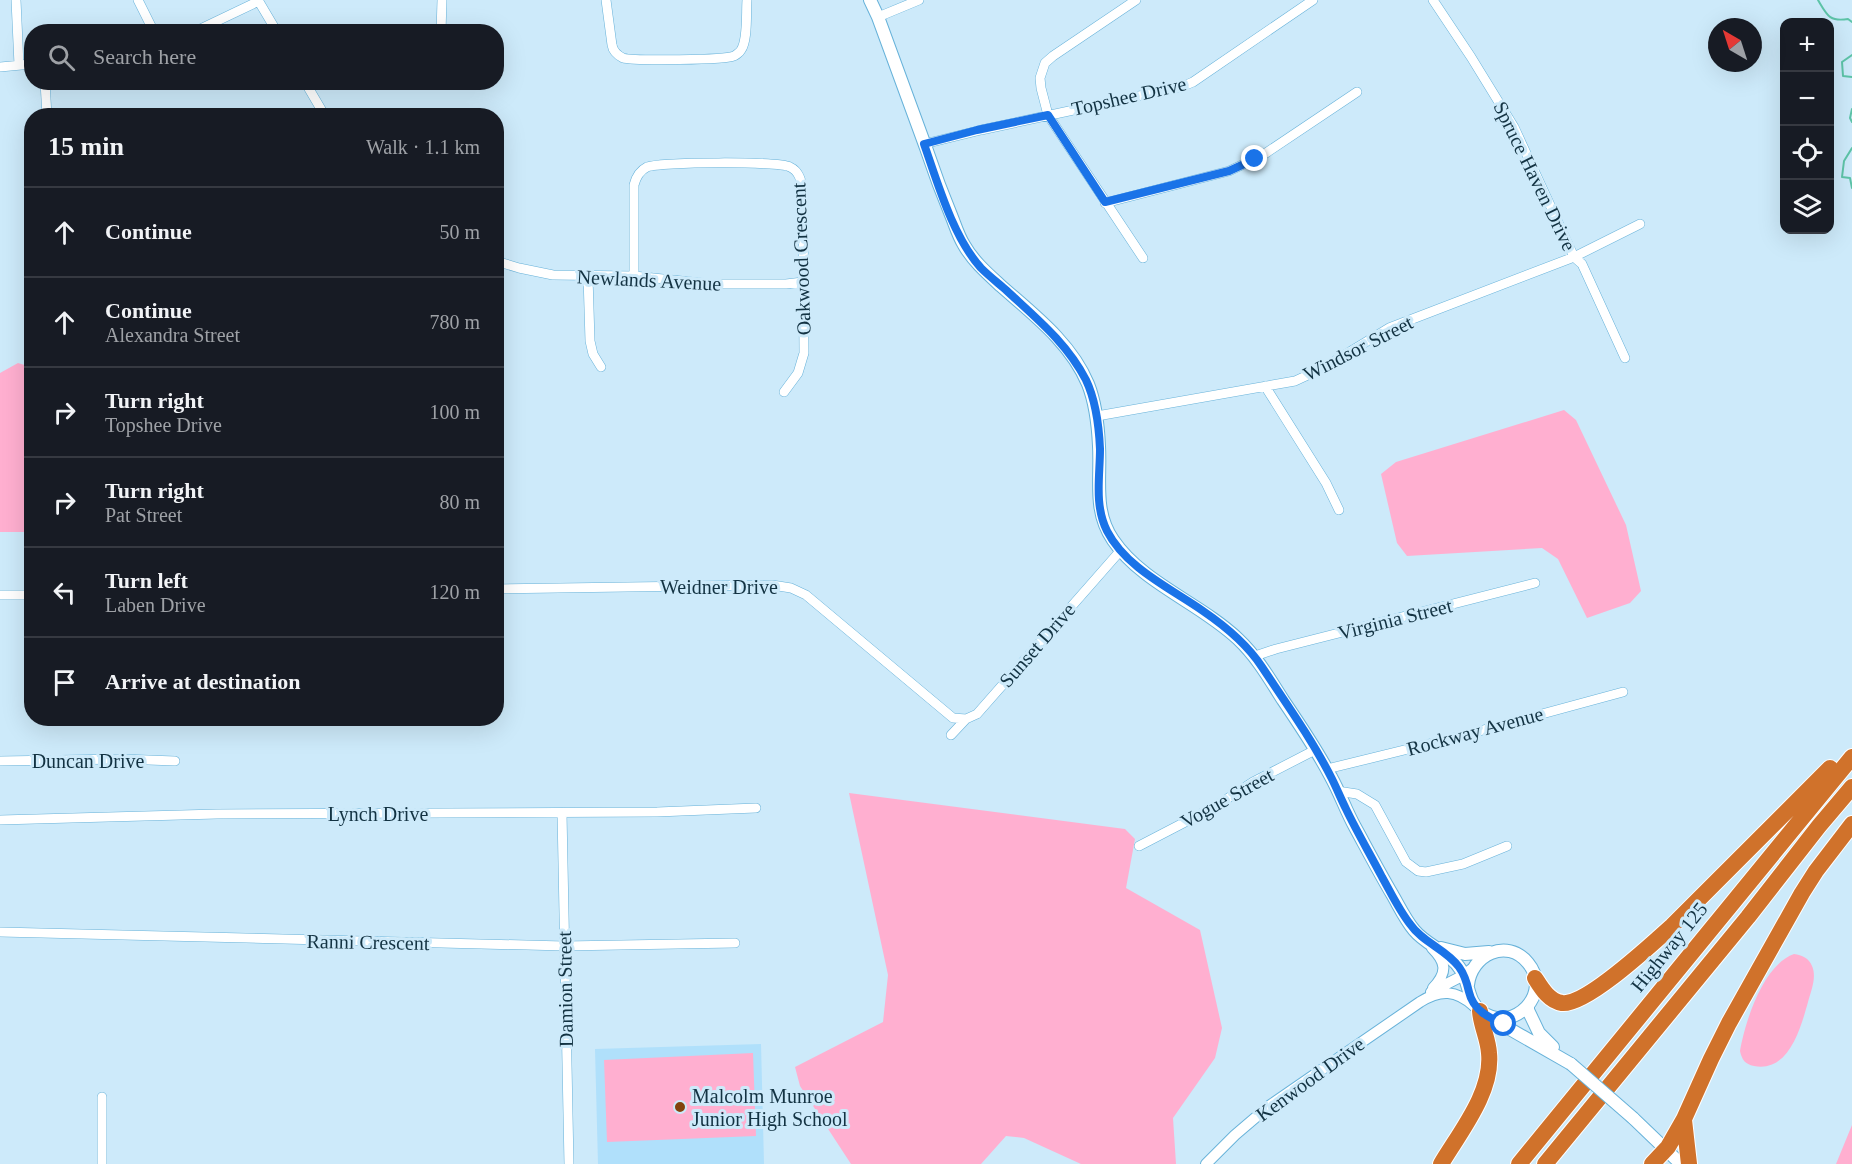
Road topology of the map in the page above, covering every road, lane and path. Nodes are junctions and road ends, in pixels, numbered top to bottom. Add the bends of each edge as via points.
1 (15, 0) edge
2 (138, 0) edge
3 (442, 0) edge
4 (606, 0) edge
5 (747, 0) edge
6 (870, 0) edge
7 (919, 0) edge
8 (1136, 0) edge
9 (1313, 0) edge
10 (1433, 0) edge
11 (258, 1) edge
12 (878, 17) junction
13 (150, 24) edge
14 (211, 24) edge
15 (272, 24) edge
16 (441, 24) edge
17 (19, 65) junction
18 (24, 65) edge
19 (0, 67) edge
20 (45, 90) edge
21 (310, 90) edge
22 (1357, 92) dead end
23 (47, 108) edge
24 (320, 108) edge
25 (1048, 115) junction
26 (924, 144) junction
27 (1105, 202) junction
28 (1640, 224) dead end
29 (1574, 257) junction
30 (1143, 258) dead end
31 (504, 263) edge
32 (588, 276) junction
33 (634, 276) junction
34 (803, 282) junction
35 (1625, 358) dead end
36 (601, 367) dead end
37 (1265, 386) junction
38 (784, 392) dead end
39 (1097, 416) junction
40 (1339, 510) dead end
41 (1121, 550) junction
42 (1535, 583) dead end
43 (504, 589) edge
44 (0, 595) edge
45 (24, 595) edge
46 (1255, 657) junction
47 (1623, 692) dead end
48 (966, 719) junction
49 (951, 735) dead end
50 (1852, 746) edge
51 (1315, 750) junction
52 (1852, 757) edge
53 (0, 761) edge
54 (175, 761) dead end
55 (1327, 769) junction
56 (1852, 788) edge
57 (1337, 791) junction
58 (756, 808) dead end
59 (562, 813) junction
60 (0, 820) edge
61 (1852, 824) edge
62 (1139, 846) dead end
63 (1507, 846) dead end
64 (0, 932) edge
65 (1426, 941) junction
66 (735, 943) dead end
67 (564, 946) junction
68 (1496, 951) junction
69 (1468, 976) junction
70 (1535, 978) junction
71 (1429, 993) junction
72 (1420, 1002) junction
73 (1528, 1006) junction
74 (1481, 1011) junction
75 (1571, 1064) junction
76 (102, 1097) dead end
77 (1684, 1119) junction
78 (1666, 1150) junction
79 (102, 1164) edge
80 (569, 1164) edge
81 (1206, 1164) edge
82 (1441, 1164) edge
83 (1519, 1164) edge
84 (1545, 1164) edge
85 (1652, 1164) edge
86 (1681, 1164) edge
87 (1689, 1164) edge

1 - 17 street
2 - 13 street
3 - 16 street
4 - 5 street via 614,51 623,58 651,60 736,55 745,38
6 - 12 main road
7 - 12 street
8 - 25 street via 1047,61 1040,83
9 - 25 street, Topshee Drive via 1193,82
10 - 29 street, Spruce Haven Drive via 1514,127
11 - 14 street
11 - 15 street
12 - 26 main road
17 - 18 street
17 - 19 street
20 - 23 street
21 - 24 street
22 - 27 street via 1263,156 1229,171
25 - 26 street, Topshee Drive
25 - 27 street
26 - 39 main road via 964,246 981,268 1043,323 1075,360
27 - 30 street
28 - 29 street, Windsor Street
29 - 35 street, Spruce Haven Drive via 1582,264
29 - 37 street, Windsor Street via 1387,328 1295,381
31 - 32 street, Newlands Avenue via 553,275
32 - 33 street, Newlands Avenue
32 - 36 street via 590,341
33 - 34 street, Newlands Avenue via 711,284
33 - 34 street, Oakwood Crescent via 633,193 639,172 661,165 774,164 789,166 802,182
34 - 38 street, Oakwood Crescent via 803,360
37 - 39 street, Windsor Street
37 - 40 street
39 - 41 main road via 1100,507 1106,530
41 - 46 main road via 1148,574 1222,624
41 - 48 street, Sunset Drive via 977,714
42 - 46 street, Virginia Street
43 - 48 street, Weidner Drive via 772,585 791,588 806,595 953,718
44 - 45 street
46 - 51 main road
47 - 55 street, Rockway Avenue
48 - 49 street, Sunset Drive
50 - 70 highway via 1672,926 1598,987 1568,1003 1549,996
51 - 55 main road
51 - 62 street, Vogue Street
52 - 83 highway, Highway 125
53 - 54 street, Duncan Drive
55 - 57 main road
56 - 84 highway
57 - 63 street via 1357,794 1375,805 1404,859 1418,871 1463,864
57 - 65 main road via 1402,912
58 - 59 street, Lynch Drive
59 - 60 street, Lynch Drive via 217,814
59 - 67 street, Damion Street
61 - 77 highway via 1816,871 1771,946 1715,1050
64 - 67 street, Ranni Crescent
65 - 68 main road via 1466,954
65 - 69 main road
65 - 71 street via 1443,964 1440,980
66 - 67 street, Ranni Crescent
67 - 80 street, Damion Street
68 - 69 main road via 1480,959
68 - 70 main road via 1519,955
69 - 71 street, Kenwood Drive
69 - 74 main road via 1470,997
70 - 73 main road via 1536,990
71 - 72 street, Kenwood Drive
72 - 74 street, Kenwood Drive via 1435,994 1450,993 1464,997
72 - 81 street, Kenwood Drive via 1269,1106
73 - 74 main road via 1509,1018
73 - 75 main road via 1539,1033
74 - 75 main road
74 - 82 highway via 1489,1052 1487,1080
75 - 78 main road, bridge
76 - 79 street
77 - 78 highway
77 - 87 highway
78 - 85 highway
78 - 86 main road

